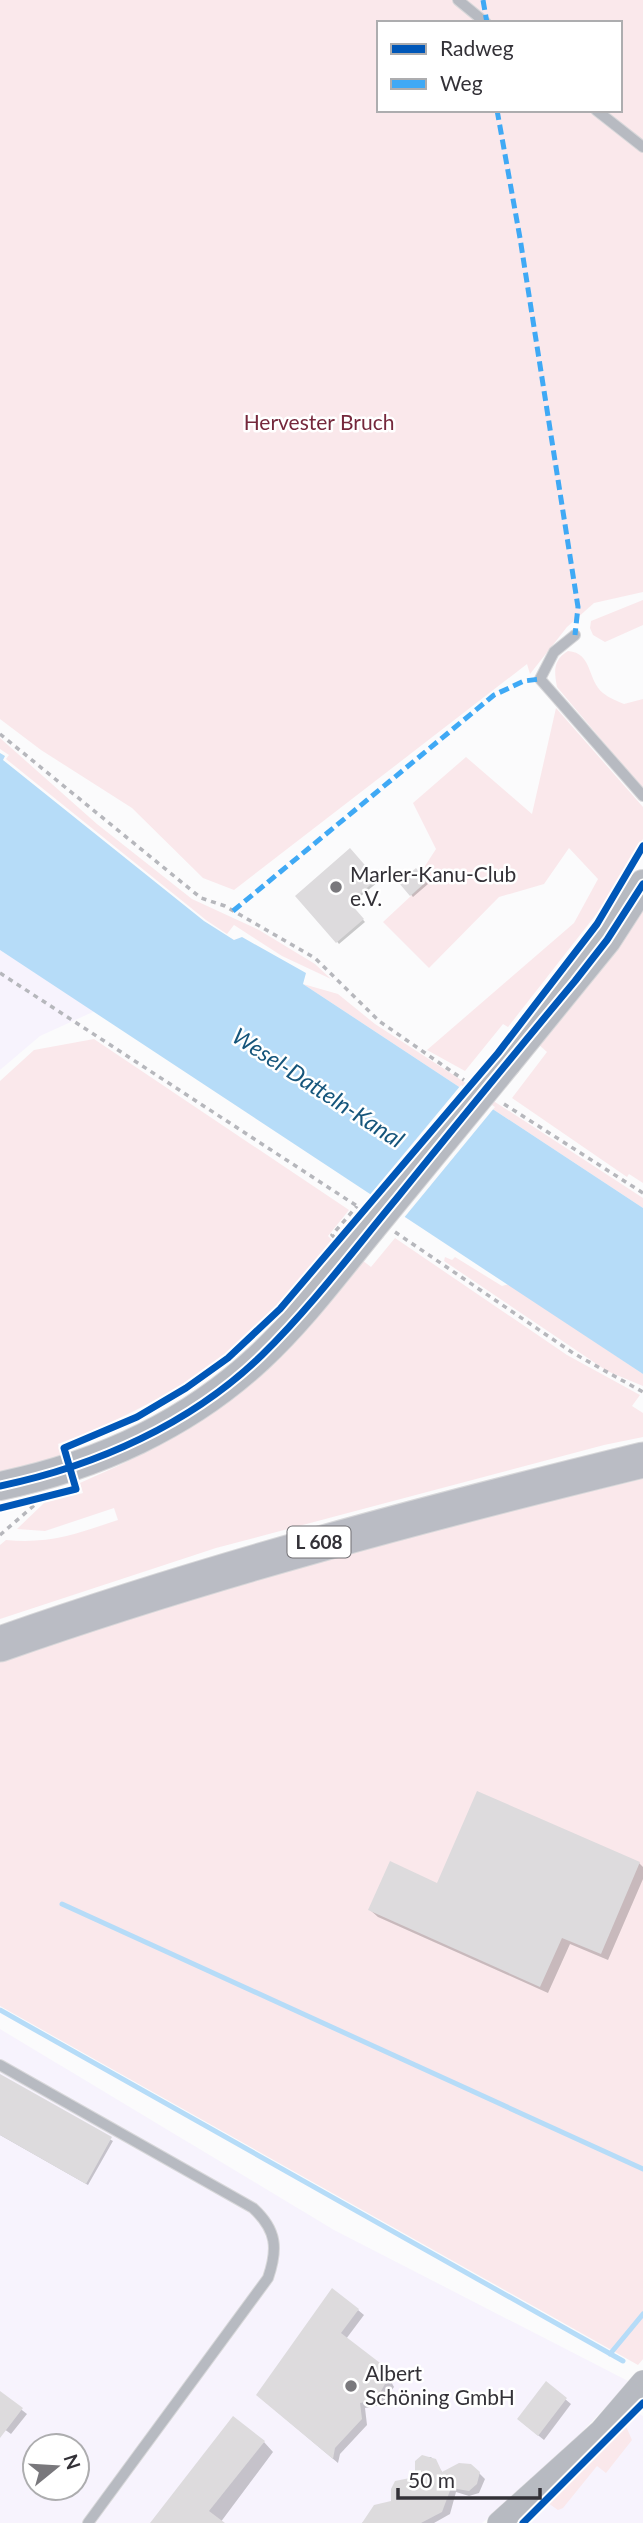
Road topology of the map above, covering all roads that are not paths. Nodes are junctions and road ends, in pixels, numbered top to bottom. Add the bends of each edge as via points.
1 (458, 0) edge
2 (484, 21) edge
3 (599, 112) edge
4 (643, 147) edge
5 (575, 635) dead end
6 (643, 796) edge
7 (643, 884) edge
8 (643, 1460) edge
9 (0, 1486) edge
10 (0, 1644) edge
11 (0, 2065) edge
12 (643, 2382) edge
13 (88, 2523) edge
14 (499, 2523) edge

1 - 2 lane
3 - 4 lane
5 - 6 lane via 554,652 540,679
7 - 9 street, bridge via 607,940 376,1224 280,1336 240,1374 175,1420 120,1448 70,1468
8 - 10 main road, L 608 via 291,1550
11 - 13 lane via 253,2208 266,2220 274,2238 276,2254 268,2278
12 - 14 street via 601,2431

